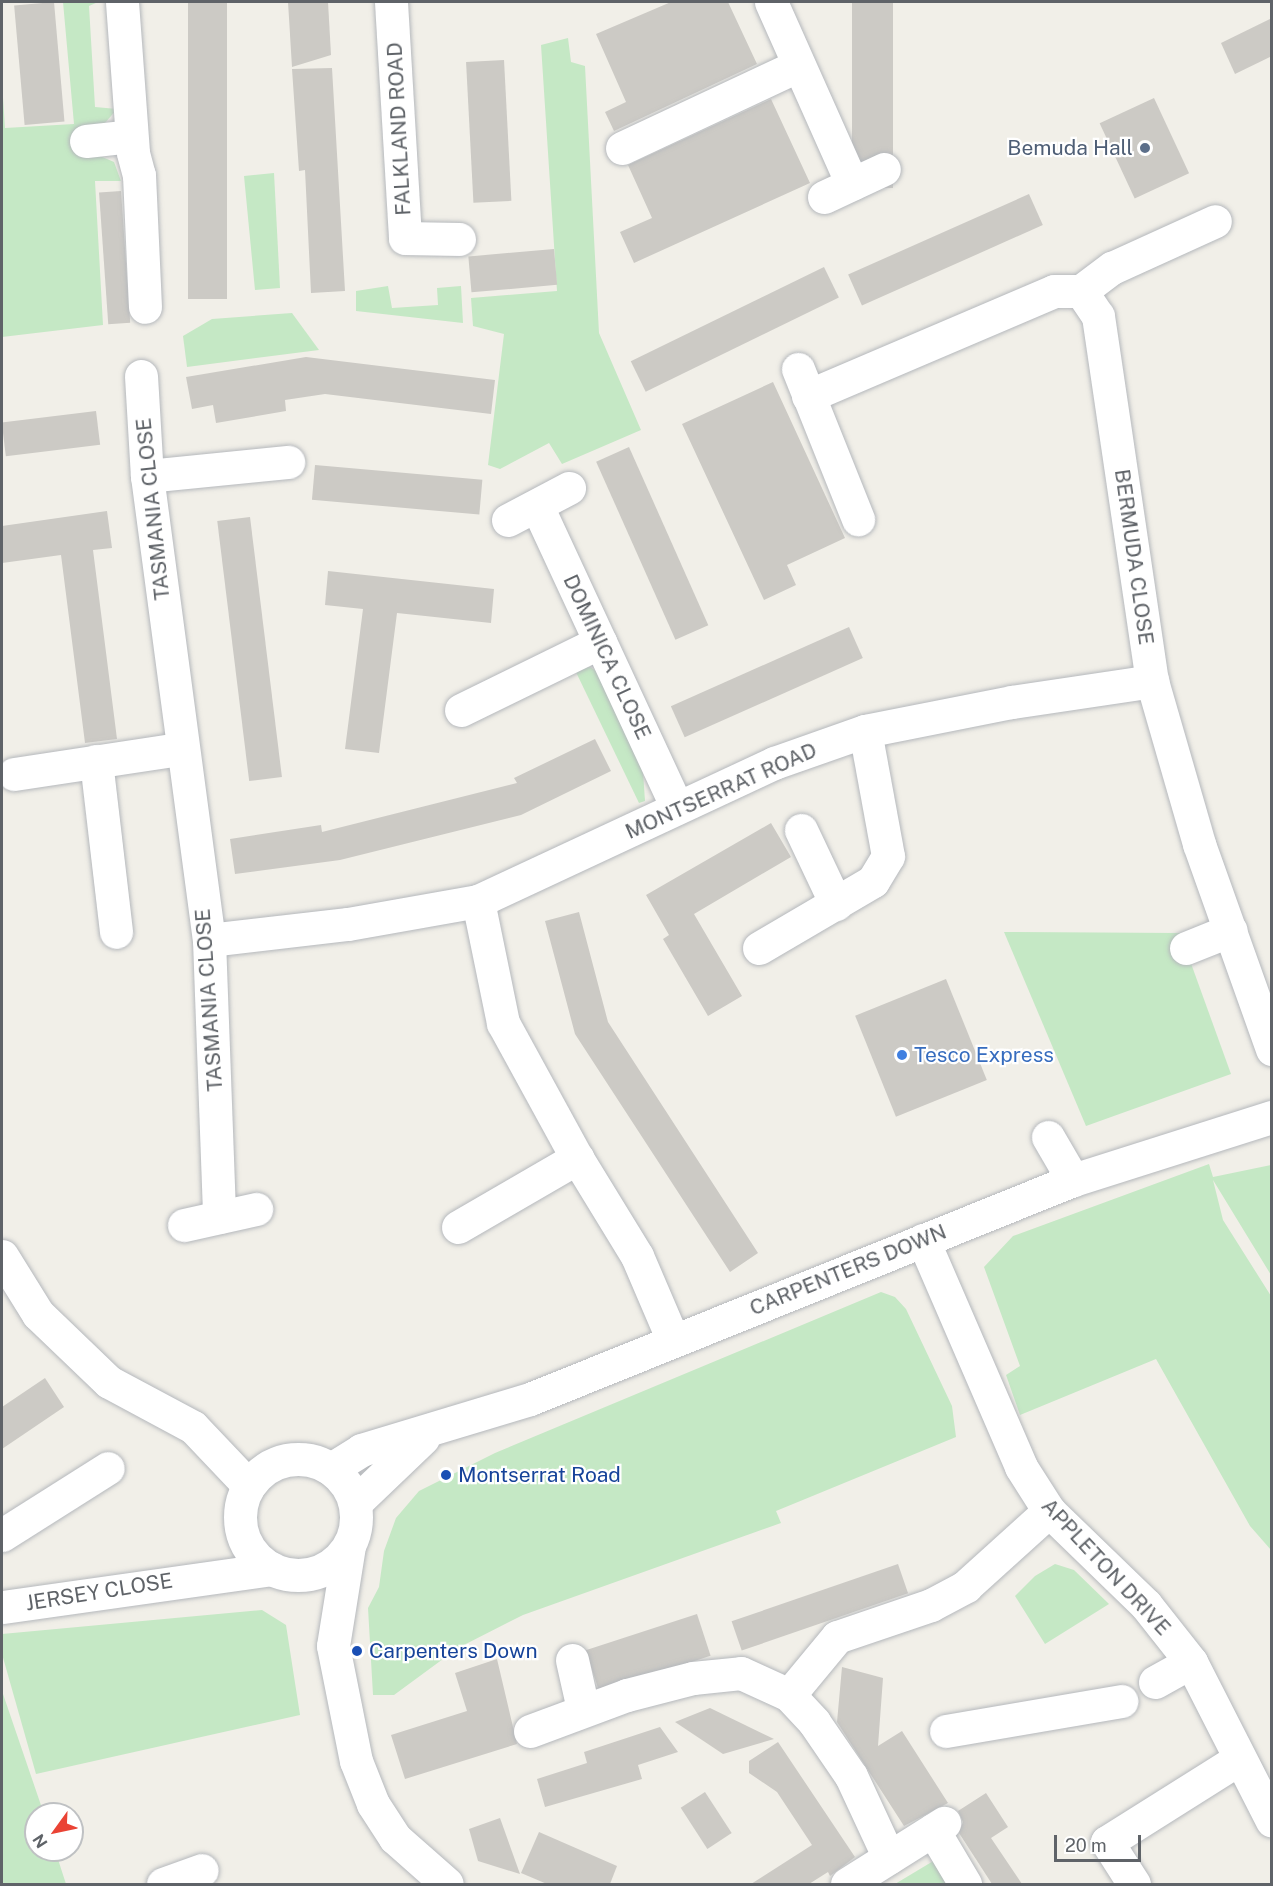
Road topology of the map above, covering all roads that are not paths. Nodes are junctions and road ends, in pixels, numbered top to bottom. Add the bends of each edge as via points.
1 (122, 2) edge
2 (391, 2) edge
3 (771, 2) edge
4 (799, 65) junction
5 (86, 141) dead end
6 (132, 144) junction
7 (622, 148) dead end
8 (884, 169) dead end
9 (1215, 221) dead end
10 (459, 239) dead end
11 (1081, 291) junction
12 (145, 307) dead end
13 (141, 376) dead end
14 (288, 462) dead end
15 (147, 476) junction
16 (569, 488) dead end
17 (537, 506) junction
18 (858, 519) dead end
19 (508, 520) dead end
20 (600, 642) junction
21 (1152, 681) junction
22 (461, 710) dead end
23 (865, 731) junction
24 (180, 749) junction
25 (96, 761) junction
26 (14, 774) dead end
27 (676, 807) junction
28 (801, 830) dead end
29 (478, 901) junction
30 (836, 904) junction
31 (1231, 930) junction
32 (116, 932) dead end
33 (209, 940) junction
34 (759, 948) dead end
35 (1186, 948) dead end
36 (1272, 1049) edge
37 (1272, 1117) edge
38 (1048, 1137) dead end
39 (577, 1158) junction
40 (1073, 1180) junction
41 (256, 1209) dead end
42 (219, 1217) junction
43 (184, 1225) dead end
44 (458, 1227) dead end
45 (923, 1240) junction
46 (2, 1256) edge
47 (673, 1340) junction
48 (429, 1433) junction
49 (202, 1438) junction
50 (284, 1460) junction
51 (108, 1468) dead end
52 (331, 1469) junction
53 (249, 1486) junction
54 (355, 1503) junction
55 (1049, 1511) junction
56 (241, 1526) junction
57 (2, 1535) edge
58 (349, 1546) junction
59 (272, 1569) junction
60 (306, 1575) junction
61 (196, 1577) junction
62 (2, 1607) edge
63 (335, 1620) junction
64 (572, 1660) dead end
65 (1191, 1662) junction
66 (1155, 1682) dead end
67 (789, 1695) junction
68 (1121, 1701) dead end
69 (583, 1709) junction
70 (530, 1731) dead end
71 (946, 1731) dead end
72 (1254, 1771) edge
73 (1272, 1821) edge
74 (889, 1858) junction
75 (201, 1870) dead end
76 (163, 1884) edge
77 (447, 1884) edge
78 (848, 1884) edge
79 (965, 1884) edge
80 (1134, 1884) edge

1 - 6 street
2 - 10 street, FALKLAND ROAD via 405,238
3 - 4 street
4 - 7 street
4 - 8 street via 838,190
5 - 6 street
6 - 12 street via 139,175
9 - 11 street via 1112,268
11 - 18 street via 1054,291 860,376 803,382
11 - 21 street, BERMUDA CLOSE via 1098,316
13 - 15 street, TASMANIA CLOSE
14 - 15 street
15 - 24 street, TASMANIA CLOSE
16 - 17 street
17 - 19 street
17 - 20 street, DOMINICA CLOSE
20 - 22 street
20 - 27 street, DOMINICA CLOSE
21 - 23 street, MONTSERRAT ROAD via 1012,702
21 - 31 street, BERMUDA CLOSE via 1199,844
23 - 27 street, MONTSERRAT ROAD via 774,763
23 - 30 street via 888,856 873,881
24 - 25 street
24 - 33 street, TASMANIA CLOSE
25 - 26 street
25 - 32 street
27 - 29 street, MONTSERRAT ROAD
28 - 30 street
29 - 33 street, MONTSERRAT ROAD via 348,924
29 - 39 street via 503,1023
30 - 34 street
31 - 35 street
31 - 36 street, BERMUDA CLOSE
33 - 42 street, TASMANIA CLOSE
37 - 40 street, CARPENTERS DOWN
38 - 40 street
39 - 44 street
39 - 47 street via 637,1256
40 - 45 street, CARPENTERS DOWN
41 - 42 street
42 - 43 street
45 - 47 street, CARPENTERS DOWN
45 - 55 street, APPLETON DRIVE via 1021,1467
46 - 49 street via 38,1314 109,1382 193,1427
47 - 48 street, CARPENTERS DOWN via 530,1399
48 - 52 street, CARPENTERS DOWN via 361,1450
48 - 54 street via 374,1480
49 - 50 street
49 - 53 street
50 - 52 street via 304,1459
50 - 53 street via 263,1471
51 - 57 street
52 - 54 street via 345,1483
53 - 56 street via 241,1506
54 - 58 street via 356,1523
55 - 65 street, APPLETON DRIVE via 1146,1605
55 - 67 street via 966,1586 931,1605 837,1637
56 - 59 street via 256,1557
56 - 61 street, JERSEY CLOSE
58 - 60 street via 336,1562
58 - 63 street
59 - 60 street
59 - 61 street, JERSEY CLOSE
60 - 63 street
61 - 62 street, JERSEY CLOSE
63 - 77 street via 333,1646 343,1712 373,1804 395,1838
64 - 69 street
65 - 66 street
65 - 72 street, APPLETON DRIVE
67 - 69 street via 741,1673 693,1678
67 - 74 street via 850,1776
68 - 71 street
69 - 70 street
72 - 73 street, APPLETON DRIVE
72 - 80 street via 1107,1842
74 - 78 street
74 - 79 street via 939,1826
75 - 76 street

